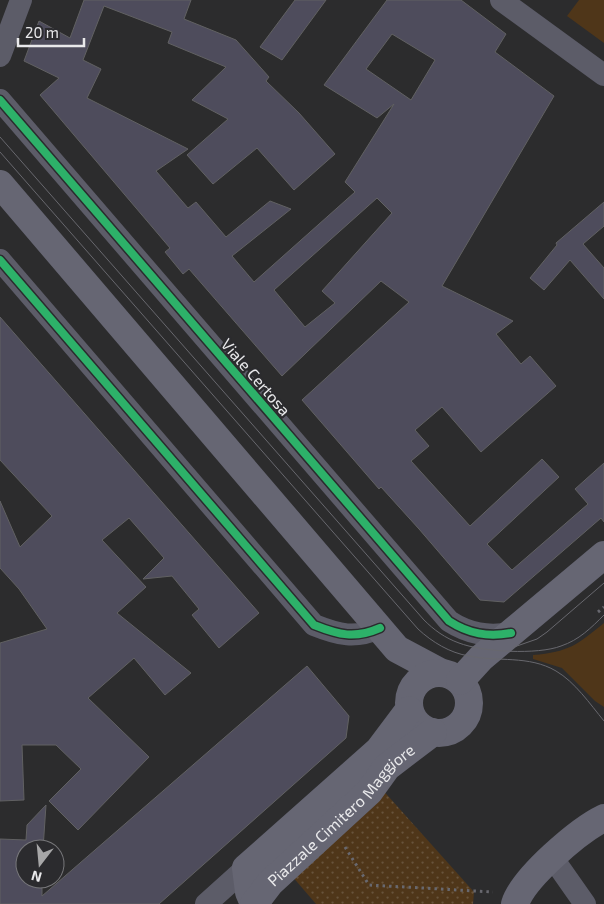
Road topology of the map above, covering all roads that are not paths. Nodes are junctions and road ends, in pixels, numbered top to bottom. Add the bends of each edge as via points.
1 (21, 0) edge
2 (501, 0) edge
3 (0, 56) edge
4 (604, 75) edge
5 (0, 100) edge
6 (0, 184) edge
7 (0, 260) edge
8 (604, 554) edge
9 (380, 628) junction
10 (511, 633) junction
11 (397, 649) junction
12 (451, 677) junction
13 (410, 701) junction
14 (433, 732) junction
15 (599, 828) edge
16 (552, 857) junction
17 (246, 868) junction
18 (506, 896) edge
19 (206, 904) edge
20 (585, 904) edge

1 - 3 street
2 - 4 street
5 - 10 street, Viale Certosa via 449,621 475,633 497,636
6 - 9 main road
7 - 9 street via 314,626 336,634 364,635
8 - 10 main road
9 - 11 main road
10 - 12 main road
11 - 12 main road
11 - 13 main road
12 - 13 main road via 422,677
12 - 14 main road via 466,691 469,702 464,719 450,730
13 - 14 main road via 420,727
13 - 17 main road, Piazzale Cimitero Maggiore via 379,750
14 - 17 main road, Piazzale Cimitero Maggiore via 387,767 369,792 270,883 254,904
15 - 16 main road
16 - 18 main road via 527,882
16 - 20 street
17 - 19 street, Piazzale Cimitero Maggiore

